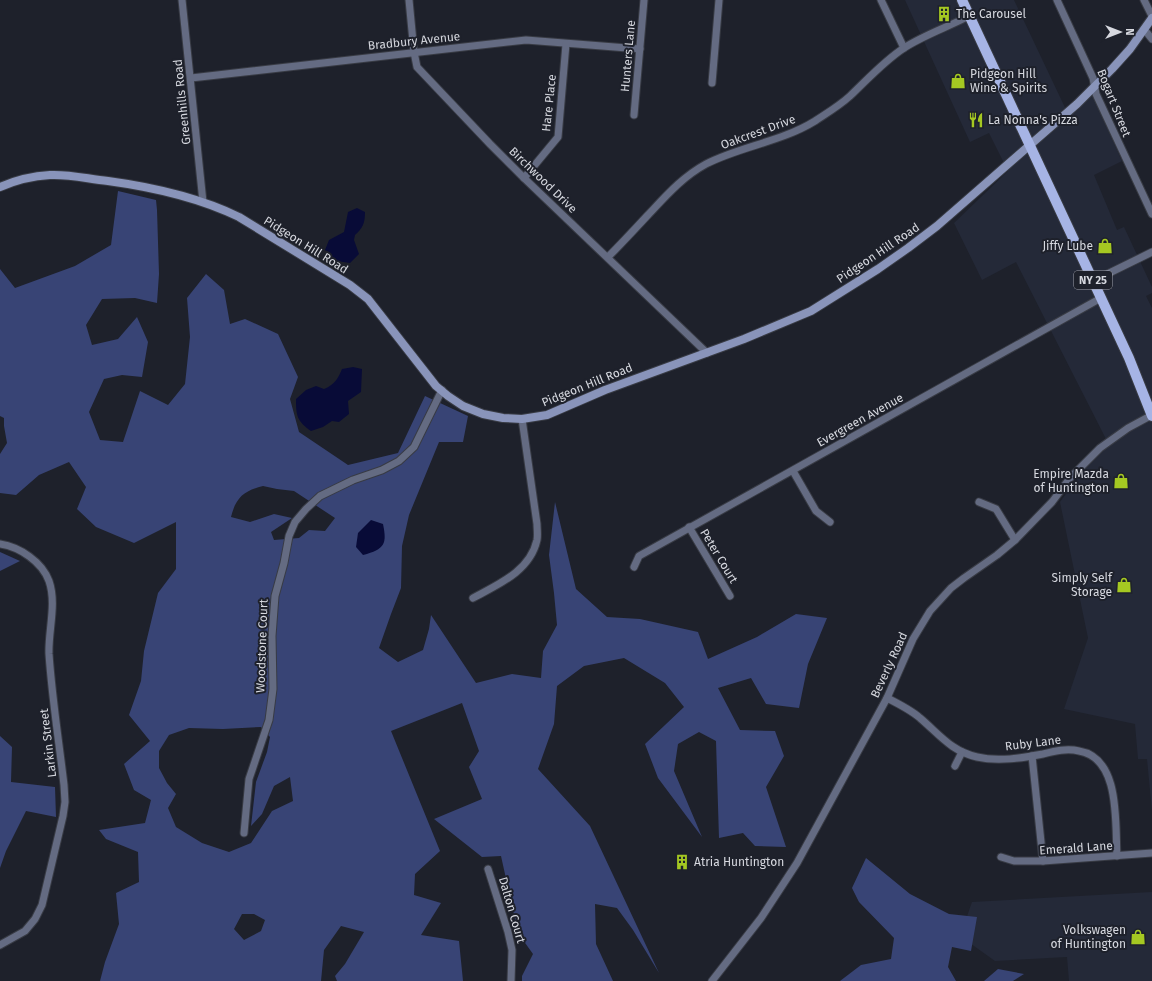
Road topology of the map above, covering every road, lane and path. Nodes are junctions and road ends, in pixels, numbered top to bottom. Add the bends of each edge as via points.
1 (182, 0) edge
2 (409, 0) edge
3 (644, 0) edge
4 (719, 0) edge
5 (881, 0) edge
6 (962, 0) edge
7 (1057, 0) edge
8 (1144, 0) edge
9 (969, 16) junction
10 (1152, 17) edge
11 (1144, 29) junction
12 (1152, 39) edge
13 (566, 44) junction
14 (904, 48) junction
15 (640, 49) junction
16 (414, 52) junction
17 (191, 78) junction
18 (712, 83) dead end
19 (1095, 87) junction
20 (634, 114) dead end
21 (1029, 146) junction
22 (524, 178) junction
23 (0, 186) edge
24 (204, 202) junction
25 (1152, 214) edge
26 (1152, 252) edge
27 (608, 258) junction
28 (1093, 281) junction
29 (1101, 298) junction
30 (707, 353) junction
31 (442, 390) junction
32 (1152, 416) edge
33 (522, 419) junction
34 (793, 471) junction
35 (979, 502) dead end
36 (830, 522) dead end
37 (690, 527) junction
38 (1015, 540) junction
39 (0, 544) edge
40 (634, 567) dead end
41 (730, 596) dead end
42 (473, 598) dead end
43 (887, 698) junction
44 (962, 752) junction
45 (1032, 756) junction
46 (955, 766) dead end
47 (244, 833) dead end
48 (1152, 853) edge
49 (1117, 856) junction
50 (1002, 858) dead end
51 (1043, 861) junction
52 (488, 869) dead end
53 (0, 944) edge
54 (511, 981) edge
55 (712, 981) edge

1 - 17 street, Greenhills Road
2 - 16 street, Birchwood Drive
3 - 15 street, Hunters Lane
4 - 18 street
5 - 14 street
6 - 9 main road, NY 25
7 - 19 street, Bogart Street
8 - 10 street
9 - 14 street, Oakcrest Drive
9 - 21 main road, NY 25
10 - 11 street, Pidgeon Hill Road
11 - 12 street
11 - 19 street, Pidgeon Hill Road via 1130,49
13 - 15 street, Bradbury Avenue
13 - 16 street, Bradbury Avenue via 526,40
13 - 22 street, Hare Place via 558,137
14 - 27 street, Oakcrest Drive via 887,60 848,98 813,122 777,139 722,157 689,175 674,187
15 - 20 street, Hunters Lane
16 - 17 street, Bradbury Avenue
16 - 22 street, Birchwood Drive via 417,67
17 - 24 street, Greenhills Road
19 - 21 street, Pidgeon Hill Road
19 - 25 street, Bogart Street
21 - 28 main road, NY 25
21 - 30 street, Pidgeon Hill Road via 937,226 878,270 811,311
22 - 27 street, Birchwood Drive
23 - 24 street, Pidgeon Hill Road via 30,178 63,175 138,185
24 - 31 street, Pidgeon Hill Road via 239,217 350,285 368,299 436,386
26 - 28 street
27 - 30 street, Birchwood Drive
28 - 29 main road, NY 25
29 - 32 main road, NY 25
29 - 34 street, Evergreen Avenue
30 - 33 street, Pidgeon Hill Road via 604,390 547,415
31 - 33 street, Pidgeon Hill Road via 463,406 483,414
31 - 47 street, Woodstone Court via 414,447 399,461 320,496 295,522 289,536 275,596 272,636 273,689 269,720 249,779
32 - 38 street, Beverly Road via 1128,428 1100,448
33 - 42 street via 538,539 530,557 517,573
34 - 36 street via 816,511
34 - 37 street, Evergreen Avenue
35 - 38 street via 996,509
37 - 40 street, Evergreen Avenue via 639,556
37 - 41 street, Peter Court
38 - 43 street, Beverly Road via 964,578 930,611 913,639
39 - 53 street, Larkin Street via 32,558 42,568 49,581 53,598 49,654 65,802 42,905 36,919 25,931
43 - 44 street, Ruby Lane via 906,707 941,738
43 - 55 street, Beverly Road via 784,884
44 - 45 street, Ruby Lane via 994,759
44 - 46 street
45 - 49 street, Ruby Lane via 1068,750 1081,751 1103,765 1113,789
45 - 51 street
48 - 49 street, Emerald Lane
49 - 51 street, Emerald Lane
50 - 51 street, Emerald Lane via 1014,861
52 - 54 street, Dalton Court via 512,950

